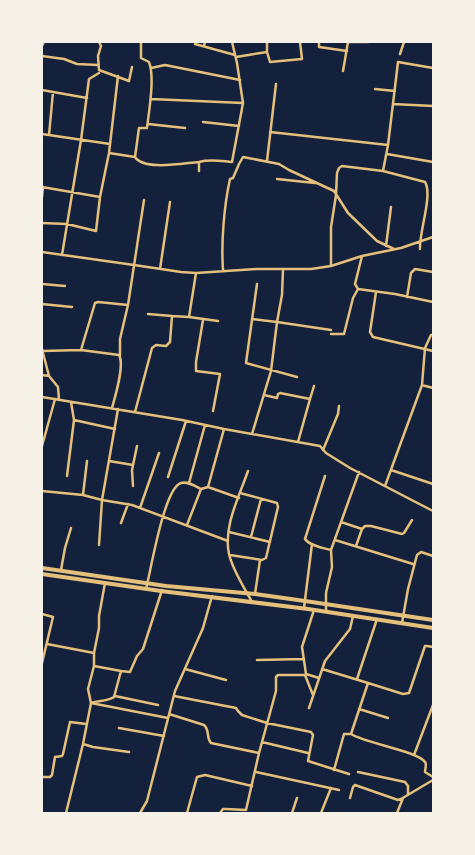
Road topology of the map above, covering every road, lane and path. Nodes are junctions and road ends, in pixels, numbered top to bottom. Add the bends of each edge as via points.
1 (44, 42) edge
2 (99, 42) edge
3 (141, 42) edge
4 (205, 42) edge
5 (232, 42) edge
6 (267, 42) edge
7 (300, 42) edge
8 (319, 42) edge
9 (368, 42) edge
10 (404, 42) edge
11 (195, 44) dead end
12 (42, 46) edge
13 (204, 46) junction
14 (347, 51) junction
15 (267, 52) junction
16 (400, 54) dead end
17 (42, 56) edge
18 (236, 56) junction
19 (98, 66) junction
20 (132, 67) dead end
21 (151, 68) junction
22 (433, 68) edge
23 (343, 70) dead end
24 (99, 73) dead end
25 (118, 76) junction
26 (240, 80) junction
27 (276, 84) dead end
28 (375, 89) dead end
29 (42, 90) edge
30 (395, 90) junction
31 (53, 92) junction
32 (87, 98) junction
33 (151, 99) junction
34 (243, 103) junction
35 (394, 104) junction
36 (433, 106) edge
37 (203, 122) dead end
38 (148, 124) junction
39 (239, 126) junction
40 (185, 128) dead end
41 (270, 132) junction
42 (42, 134) edge
43 (49, 135) junction
44 (81, 140) junction
45 (110, 144) junction
46 (388, 145) junction
47 (109, 153) junction
48 (387, 154) junction
49 (135, 157) junction
50 (267, 161) junction
51 (199, 162) junction
52 (433, 162) edge
53 (199, 171) dead end
54 (383, 171) junction
55 (277, 179) dead end
56 (316, 183) junction
57 (43, 187) edge
58 (72, 192) junction
59 (336, 195) junction
60 (42, 197) edge
61 (100, 197) junction
62 (144, 200) dead end
63 (170, 202) dead end
64 (391, 207) dead end
65 (42, 223) edge
66 (67, 224) junction
67 (433, 237) edge
68 (420, 241) junction
69 (386, 246) junction
70 (420, 248) dead end
71 (395, 250) junction
72 (42, 252) edge
73 (62, 255) junction
74 (362, 256) junction
75 (134, 265) junction
76 (331, 266) junction
77 (160, 269) junction
78 (223, 270) junction
79 (283, 270) junction
80 (433, 272) edge
81 (196, 273) junction
82 (42, 284) edge
83 (257, 284) dead end
84 (65, 286) dead end
85 (358, 289) junction
86 (376, 292) junction
87 (407, 297) junction
88 (433, 302) edge
89 (42, 304) edge
90 (128, 305) junction
91 (72, 307) dead end
92 (148, 314) dead end
93 (172, 316) junction
94 (189, 317) junction
95 (252, 319) junction
96 (203, 320) junction
97 (218, 321) dead end
98 (277, 322) junction
99 (331, 330) dead end
100 (331, 334) dead end
101 (433, 335) edge
102 (425, 348) junction
103 (42, 350) edge
104 (81, 350) junction
105 (433, 351) edge
106 (121, 357) junction
107 (271, 371) junction
108 (42, 375) edge
109 (49, 376) junction
110 (297, 377) dead end
111 (422, 385) junction
112 (314, 386) dead end
113 (433, 388) edge
114 (264, 395) junction
115 (42, 397) edge
116 (55, 399) junction
117 (310, 399) junction
118 (60, 400) junction
119 (71, 402) junction
120 (339, 406) dead end
121 (112, 408) junction
122 (118, 409) junction
123 (213, 411) dead end
124 (135, 412) junction
125 (74, 420) junction
126 (186, 421) junction
127 (206, 425) junction
128 (114, 429) junction
129 (224, 429) junction
130 (252, 434) junction
131 (298, 442) junction
132 (42, 446) edge
133 (137, 446) dead end
134 (323, 450) junction
135 (159, 453) dead end
136 (87, 461) dead end
137 (109, 461) junction
138 (133, 465) junction
139 (391, 470) junction
140 (248, 471) dead end
141 (358, 472) junction
142 (67, 476) dead end
143 (325, 476) dead end
144 (168, 477) dead end
145 (433, 478) edge
146 (189, 483) junction
147 (432, 483) edge
148 (133, 486) dead end
149 (385, 486) junction
150 (208, 487) junction
151 (201, 489) junction
152 (42, 491) edge
153 (240, 493) junction
154 (83, 495) junction
155 (238, 498) junction
156 (261, 498) junction
157 (102, 500) junction
158 (128, 504) junction
159 (140, 508) junction
160 (433, 512) edge
161 (163, 517) junction
162 (412, 520) dead end
163 (121, 522) dead end
164 (341, 522) junction
165 (187, 525) junction
166 (71, 528) dead end
167 (362, 529) junction
168 (229, 532) junction
169 (251, 537) junction
170 (334, 540) junction
171 (228, 541) junction
172 (270, 542) junction
173 (312, 544) junction
174 (99, 545) dead end
175 (356, 546) junction
176 (331, 550) junction
177 (229, 555) junction
178 (433, 556) edge
179 (260, 560) junction
180 (413, 564) junction
181 (42, 568) edge
182 (61, 570) junction
183 (42, 574) edge
184 (105, 582) junction
185 (147, 583) junction
186 (163, 585) junction
187 (146, 589) junction
188 (162, 591) junction
189 (248, 594) junction
190 (255, 594) junction
191 (212, 596) junction
192 (305, 601) junction
193 (252, 602) junction
194 (326, 604) junction
195 (304, 608) junction
196 (314, 610) junction
197 (326, 612) junction
198 (42, 614) edge
199 (403, 615) junction
200 (353, 616) junction
201 (376, 619) junction
202 (433, 620) edge
203 (402, 623) junction
204 (433, 628) edge
205 (47, 644) junction
206 (433, 647) edge
207 (94, 653) junction
208 (43, 657) edge
209 (304, 659) junction
210 (257, 660) dead end
211 (42, 663) edge
212 (94, 666) junction
213 (185, 669) junction
214 (322, 669) junction
215 (121, 671) junction
216 (306, 674) junction
217 (319, 678) junction
218 (356, 679) junction
219 (226, 680) dead end
220 (368, 683) junction
221 (313, 695) junction
222 (115, 696) junction
223 (174, 696) junction
224 (90, 703) junction
225 (158, 705) dead end
226 (433, 705) edge
227 (309, 708) dead end
228 (358, 709) junction
229 (169, 714) junction
230 (168, 718) junction
231 (388, 718) dead end
232 (267, 722) junction
233 (86, 724) junction
234 (119, 728) dead end
235 (351, 734) junction
236 (164, 736) junction
237 (262, 742) junction
238 (83, 744) junction
239 (129, 752) dead end
240 (259, 753) junction
241 (308, 753) junction
242 (414, 755) junction
243 (334, 770) junction
244 (256, 772) junction
245 (358, 772) dead end
246 (349, 774) dead end
247 (42, 777) edge
248 (433, 778) edge
249 (252, 786) junction
250 (331, 788) junction
251 (339, 790) dead end
252 (408, 794) junction
253 (297, 798) dead end
254 (350, 798) dead end
255 (403, 798) junction
256 (247, 812) edge
257 (66, 813) edge
258 (140, 813) edge
259 (187, 813) edge
260 (220, 813) edge
261 (292, 813) edge
262 (321, 813) edge
263 (398, 813) edge

1 - 12 street
2 - 19 street via 101,46
3 - 21 street via 141,58 149,62
4 - 13 street
5 - 18 street
6 - 15 street
7 - 15 street via 302,59 270,62
8 - 14 street via 319,47
9 - 14 street via 348,42
10 - 16 street
11 - 13 street
13 - 18 street
14 - 23 street
15 - 18 street
17 - 19 street
18 - 26 street
19 - 25 street via 99,70
20 - 25 street via 129,81
21 - 26 street via 164,65
21 - 33 street
22 - 30 street via 398,62
24 - 32 street via 89,79
25 - 45 street
26 - 34 street
27 - 41 street
28 - 30 street
29 - 31 street
30 - 35 street
31 - 32 street
31 - 43 street
32 - 44 street
33 - 34 street
33 - 38 street
34 - 39 street
35 - 36 street
35 - 46 street
37 - 39 street
38 - 40 street
38 - 49 street via 147,128 139,128
39 - 51 street via 232,162
41 - 46 street
41 - 50 street
42 - 43 street
43 - 44 street
44 - 45 street
44 - 58 street
45 - 47 street
46 - 48 street
47 - 49 street
47 - 61 street
48 - 52 street
48 - 54 street
49 - 51 street via 140,162 150,164
50 - 56 street via 279,164
50 - 78 street via 242,158 233,178 230,179 222,256
51 - 53 street
54 - 59 street via 342,166 337,173
54 - 68 street via 418,179 427,184 425,218
55 - 56 street
56 - 59 street via 330,189
57 - 58 street
57 - 60 street
58 - 61 street
58 - 66 street
59 - 69 street via 348,213
59 - 76 street via 331,227
61 - 66 street via 96,231
62 - 75 street
63 - 77 street
64 - 69 street
65 - 66 street
66 - 73 street
67 - 68 street
68 - 70 street
68 - 71 street
69 - 71 street
71 - 74 street
72 - 73 street
73 - 75 street
74 - 76 street
74 - 85 street via 355,284
75 - 77 street
75 - 90 street
76 - 79 street
77 - 81 street
78 - 79 street
78 - 81 street
79 - 98 street
80 - 87 street via 412,271
81 - 94 street
82 - 84 street
83 - 95 street
85 - 86 street
85 - 100 street via 353,298 344,334
86 - 87 street
86 - 102 street via 370,332 373,337
87 - 88 street
89 - 91 street
90 - 104 street via 95,303
90 - 106 street via 120,339
92 - 93 street
93 - 94 street
93 - 124 street via 170,342 166,346 156,345 152,348
94 - 96 street
95 - 98 street
95 - 107 street via 245,362 247,365
96 - 97 street
96 - 123 street via 196,371 220,374
98 - 99 street
98 - 107 street
101 - 102 street
102 - 105 street
102 - 111 street
103 - 104 street
103 - 109 street
104 - 106 street
106 - 121 street
107 - 110 street
107 - 114 street
108 - 109 street
109 - 118 street via 58,387
111 - 113 street
111 - 139 street
112 - 117 street
114 - 117 street via 277,398 280,393
114 - 130 street
115 - 116 street
116 - 118 street
116 - 132 street
117 - 131 street
118 - 119 street
119 - 121 street
119 - 125 street
120 - 134 street
121 - 122 street
122 - 124 street
122 - 128 street
124 - 126 street
125 - 128 street
125 - 142 street
126 - 127 street
126 - 144 street
127 - 129 street
127 - 146 street
128 - 137 street
129 - 130 street
129 - 150 street
130 - 131 street
131 - 134 street via 320,446
133 - 138 street
134 - 141 street
135 - 159 street
136 - 154 street
137 - 138 street
137 - 157 street
138 - 148 street
139 - 147 street
139 - 149 street
140 - 153 street
141 - 149 street
141 - 164 street
143 - 173 street via 305,536 306,542
145 - 147 street
146 - 151 street
146 - 161 street via 181,483 174,487
149 - 160 street
150 - 151 street
150 - 155 street
151 - 165 street
152 - 154 street
153 - 155 street
153 - 156 street
154 - 157 street
155 - 168 street
156 - 169 street
156 - 172 street via 278,505
157 - 158 street
157 - 174 street
158 - 159 street
158 - 163 street
159 - 161 street
161 - 165 street
161 - 185 street
162 - 167 street via 402,534 371,526 364,526
164 - 167 street
164 - 170 street
165 - 171 street
166 - 182 street
167 - 175 street
168 - 169 street
168 - 171 street
169 - 172 street
170 - 175 street
170 - 176 street
171 - 177 street
172 - 179 street via 266,558
173 - 176 street
173 - 192 street
175 - 180 street
176 - 194 street via 332,567
177 - 179 street
177 - 189 street
178 - 180 street via 418,553
179 - 190 street
180 - 199 street
181 - 182 main road
182 - 185 main road
183 - 184 main road
184 - 187 main road
184 - 207 street
185 - 186 main road
185 - 187 street
186 - 188 street
186 - 189 main road
187 - 188 main road
188 - 191 main road
188 - 215 street via 143,649 130,672
189 - 190 main road
189 - 193 street
190 - 192 main road
191 - 193 main road
191 - 213 street via 203,628
192 - 194 main road
192 - 195 street
193 - 195 main road
194 - 197 street
194 - 199 main road
195 - 196 main road
196 - 197 main road
196 - 209 street via 302,647
197 - 200 main road
198 - 205 street via 53,617
199 - 202 main road
199 - 203 street
200 - 201 main road
200 - 214 street via 350,629 325,661
201 - 203 main road
201 - 218 street
203 - 204 main road
205 - 207 street
205 - 208 street
206 - 220 street via 425,646 409,693 403,694
207 - 212 street
208 - 211 street
209 - 210 street
209 - 216 street
212 - 215 street
212 - 224 street via 88,689
213 - 219 street
213 - 223 street
214 - 217 street
214 - 218 street
215 - 222 street
216 - 217 street
216 - 221 street
216 - 232 street via 276,676 276,691
217 - 221 street
218 - 220 street
220 - 228 street
221 - 227 street
222 - 224 street via 106,701
222 - 225 street
223 - 229 street
223 - 232 street via 236,708 242,715
224 - 230 street
224 - 233 street
226 - 242 street
228 - 231 street
228 - 235 street
229 - 230 street
229 - 240 street via 204,725 211,744
230 - 236 street
232 - 237 street
232 - 241 street via 312,733
233 - 238 street
233 - 247 street via 70,722 62,756 54,756 50,777
234 - 236 street
235 - 242 street
235 - 243 street via 344,734
236 - 258 street via 147,801
237 - 240 street
237 - 241 street
238 - 239 street
238 - 257 street
240 - 244 street
241 - 243 street via 308,762
242 - 248 street via 425,762 425,772
243 - 246 street
244 - 249 street
244 - 250 street
245 - 252 street via 405,782
248 - 252 street
249 - 256 street
249 - 259 street via 200,775 197,777
250 - 251 street
250 - 262 street
252 - 255 street
253 - 261 street
254 - 255 street via 355,786 398,800
255 - 263 street
256 - 260 street via 223,809

